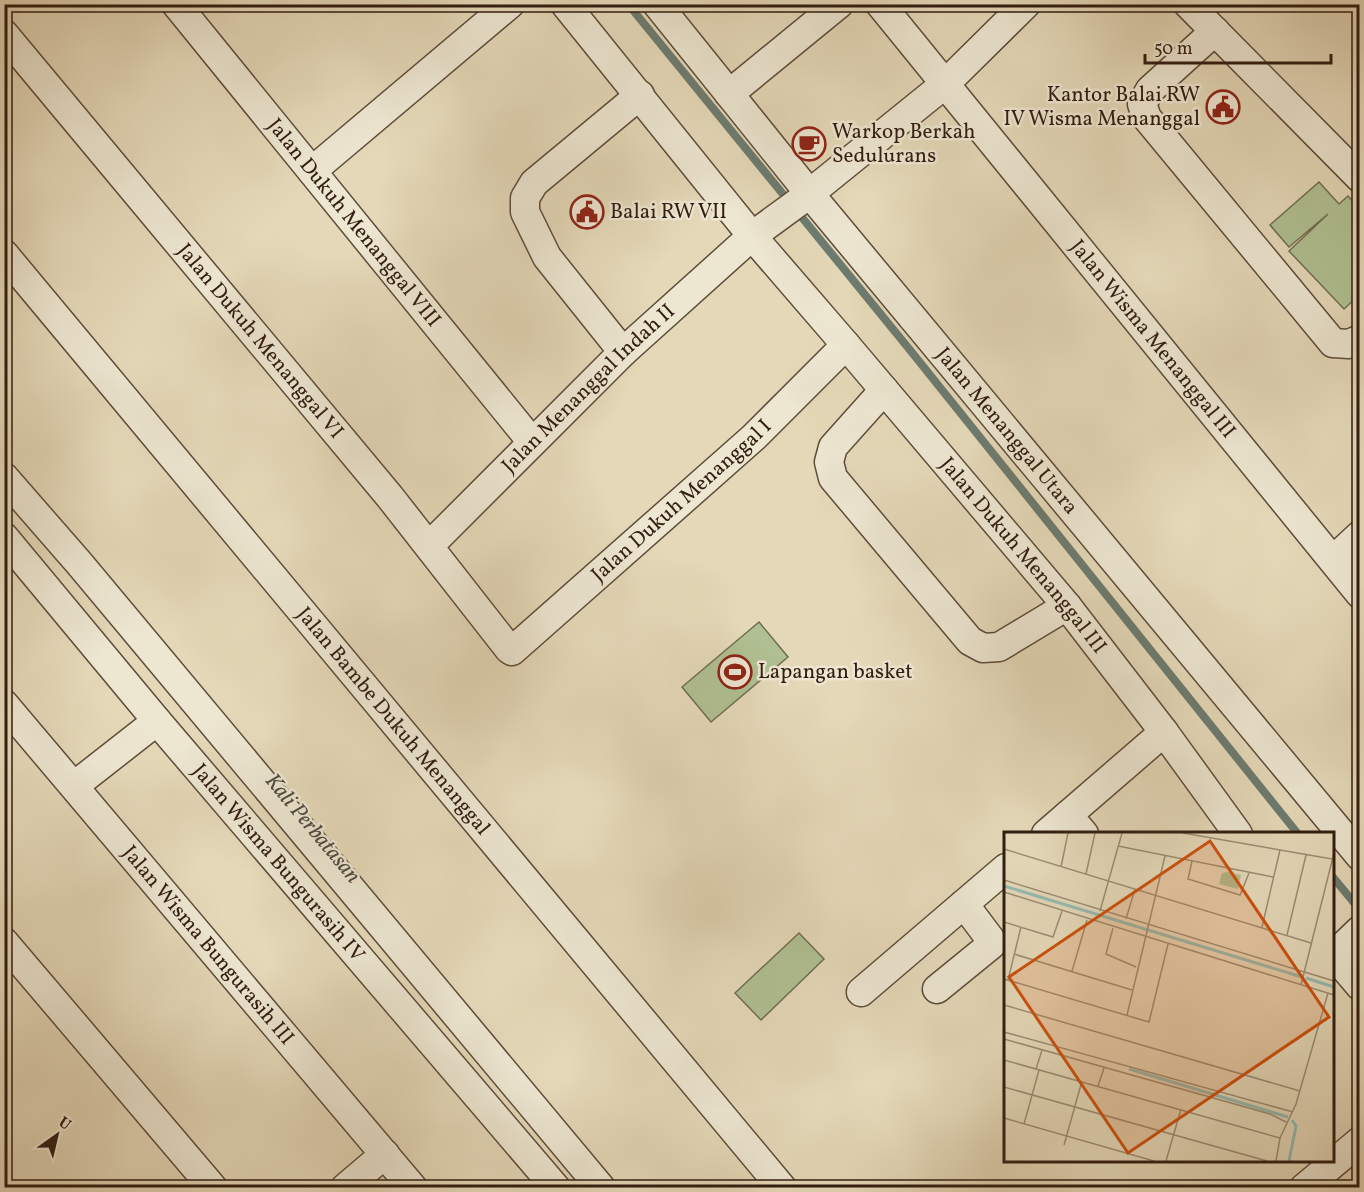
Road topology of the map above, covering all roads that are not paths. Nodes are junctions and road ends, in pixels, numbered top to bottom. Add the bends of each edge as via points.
1 (176, 4) edge
2 (510, 4) edge
3 (565, 4) edge
4 (657, 4) edge
5 (839, 4) edge
6 (880, 4) edge
7 (1026, 4) edge
8 (1188, 4) edge
9 (1215, 31) junction
10 (4, 34) edge
11 (945, 84) junction
12 (729, 94) junction
13 (640, 95) junction
14 (312, 171) junction
15 (1359, 178) edge
16 (807, 196) junction
17 (756, 233) junction
18 (4, 254) edge
19 (1359, 339) edge
20 (846, 345) junction
21 (623, 352) junction
22 (884, 390) junction
23 (532, 442) junction
24 (4, 477) edge
25 (1359, 535) edge
26 (4, 537) edge
27 (429, 546) junction
28 (1333, 560) junction
29 (1359, 594) edge
30 (1066, 606) junction
31 (512, 651) joint
32 (7, 712) edge
33 (157, 721) junction
34 (1164, 732) junction
35 (74, 786) junction
36 (1076, 824) edge
37 (1052, 832) edge
38 (1238, 832) edge
39 (1359, 856) edge
40 (1004, 869) edge
41 (964, 903) junction
42 (4, 942) edge
43 (1341, 946) edge
44 (1359, 986) edge
45 (937, 989) dead end
46 (861, 992) dead end
47 (1359, 1141) edge
48 (385, 1154) junction
49 (213, 1188) edge
50 (345, 1188) edge
51 (414, 1188) edge
52 (555, 1188) edge
53 (600, 1188) edge
54 (782, 1188) edge
55 (1304, 1188) edge

1 - 14 street, Jalan Dukuh Menanggal VIII
2 - 14 street
3 - 13 street, Jalan Dukuh Menanggal III
4 - 12 street, Jalan Menanggal Utara
5 - 12 street
6 - 11 street, Jalan Wisma Menanggal III
7 - 11 street, Jalan Menanggal Indah II
8 - 9 street
9 - 15 street
9 - 19 street via 1150,90 1142,104 1147,118 1333,343 1349,344
10 - 27 street, Jalan Dukuh Menanggal VI
11 - 16 street, Jalan Menanggal Indah II
11 - 28 street, Jalan Wisma Menanggal III
12 - 16 street, Jalan Menanggal Utara
13 - 17 street, Jalan Dukuh Menanggal III
13 - 21 street via 534,183 525,198 525,212 547,257
14 - 23 street, Jalan Dukuh Menanggal VIII
16 - 17 street, Jalan Menanggal Indah II
16 - 39 street, Jalan Menanggal Utara
17 - 20 street, Jalan Dukuh Menanggal III
17 - 21 street, Jalan Menanggal Indah II
18 - 54 street, Jalan Bambe Dukuh Menanggal
20 - 22 street, Jalan Dukuh Menanggal III
20 - 31 street, Jalan Dukuh Menanggal I via 754,436
21 - 23 street, Jalan Menanggal Indah II
22 - 30 street, Jalan Dukuh Menanggal III
22 - 30 street via 833,447 828,462 833,478 970,641 983,648 999,646
23 - 27 street, Jalan Menanggal Indah II
24 - 53 street
25 - 28 street
26 - 33 street, Jalan Wisma Bungurasih IV
27 - 31 street, Jalan Dukuh Menanggal VI
28 - 29 street, Jalan Wisma Menanggal III
30 - 34 street, Jalan Dukuh Menanggal III
32 - 35 street, Jalan Wisma Bungurasih III
33 - 35 street
33 - 52 street, Jalan Wisma Bungurasih IV
34 - 36 street
34 - 38 street, Jalan Dukuh Menanggal III
35 - 48 street, Jalan Wisma Bungurasih III
36 - 37 street
40 - 41 street
41 - 45 street via 991,945
41 - 46 street
42 - 49 street
43 - 44 street
47 - 55 street
48 - 50 street
48 - 51 street, Jalan Wisma Bungurasih III

